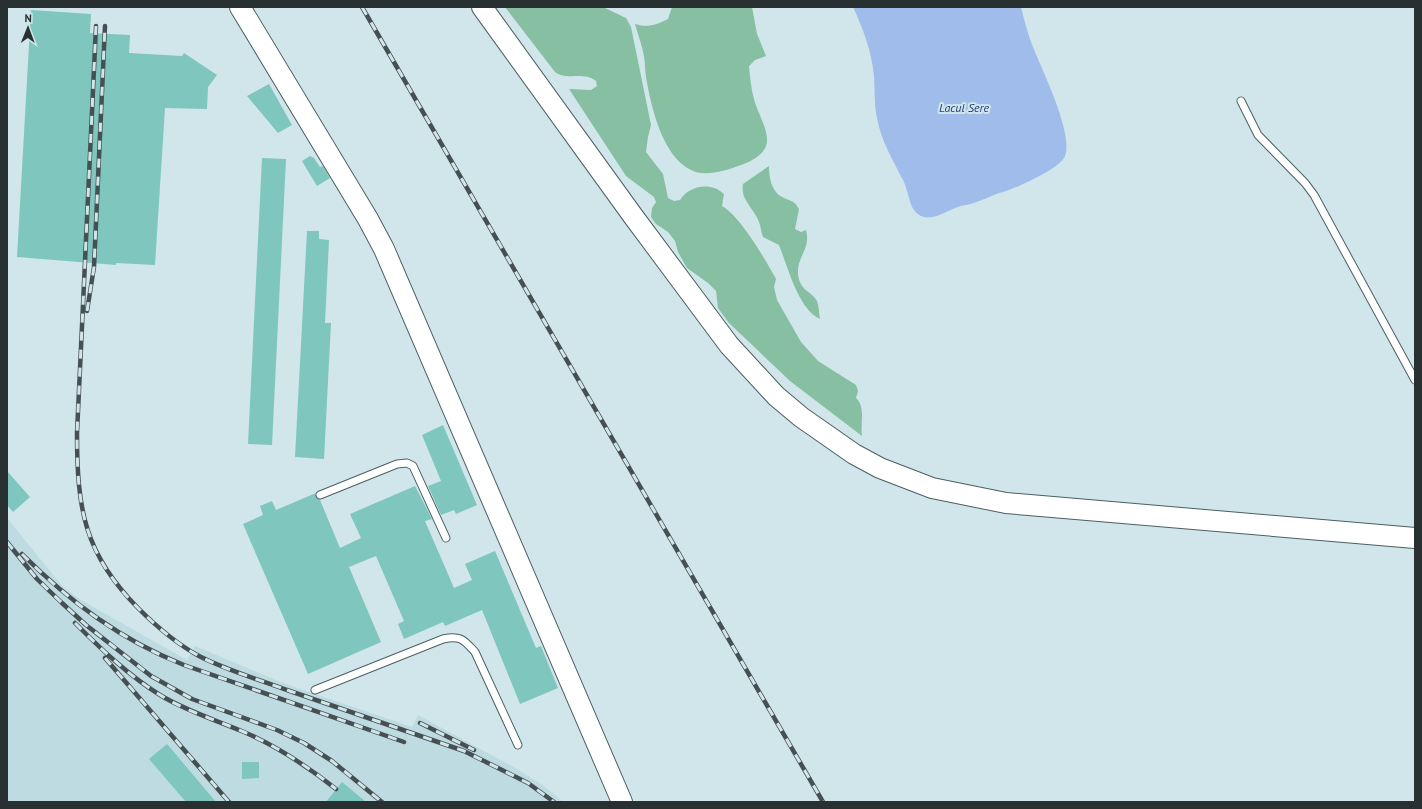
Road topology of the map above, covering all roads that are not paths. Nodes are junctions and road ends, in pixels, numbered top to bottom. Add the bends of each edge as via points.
1 (240, 7) edge
2 (482, 7) edge
3 (1242, 101) dead end
4 (1415, 380) edge
5 (320, 495) dead end
6 (446, 538) dead end
7 (1415, 538) edge
8 (315, 690) dead end
9 (518, 745) dead end
10 (622, 802) edge

1 - 10 main road via 368,218 384,249
2 - 7 main road via 729,345 781,400 826,436 854,454 880,468 932,488 1006,503
3 - 4 lane via 1258,136 1314,195
5 - 6 lane via 397,464 407,463 413,466
8 - 9 lane via 443,639 463,639 475,652

